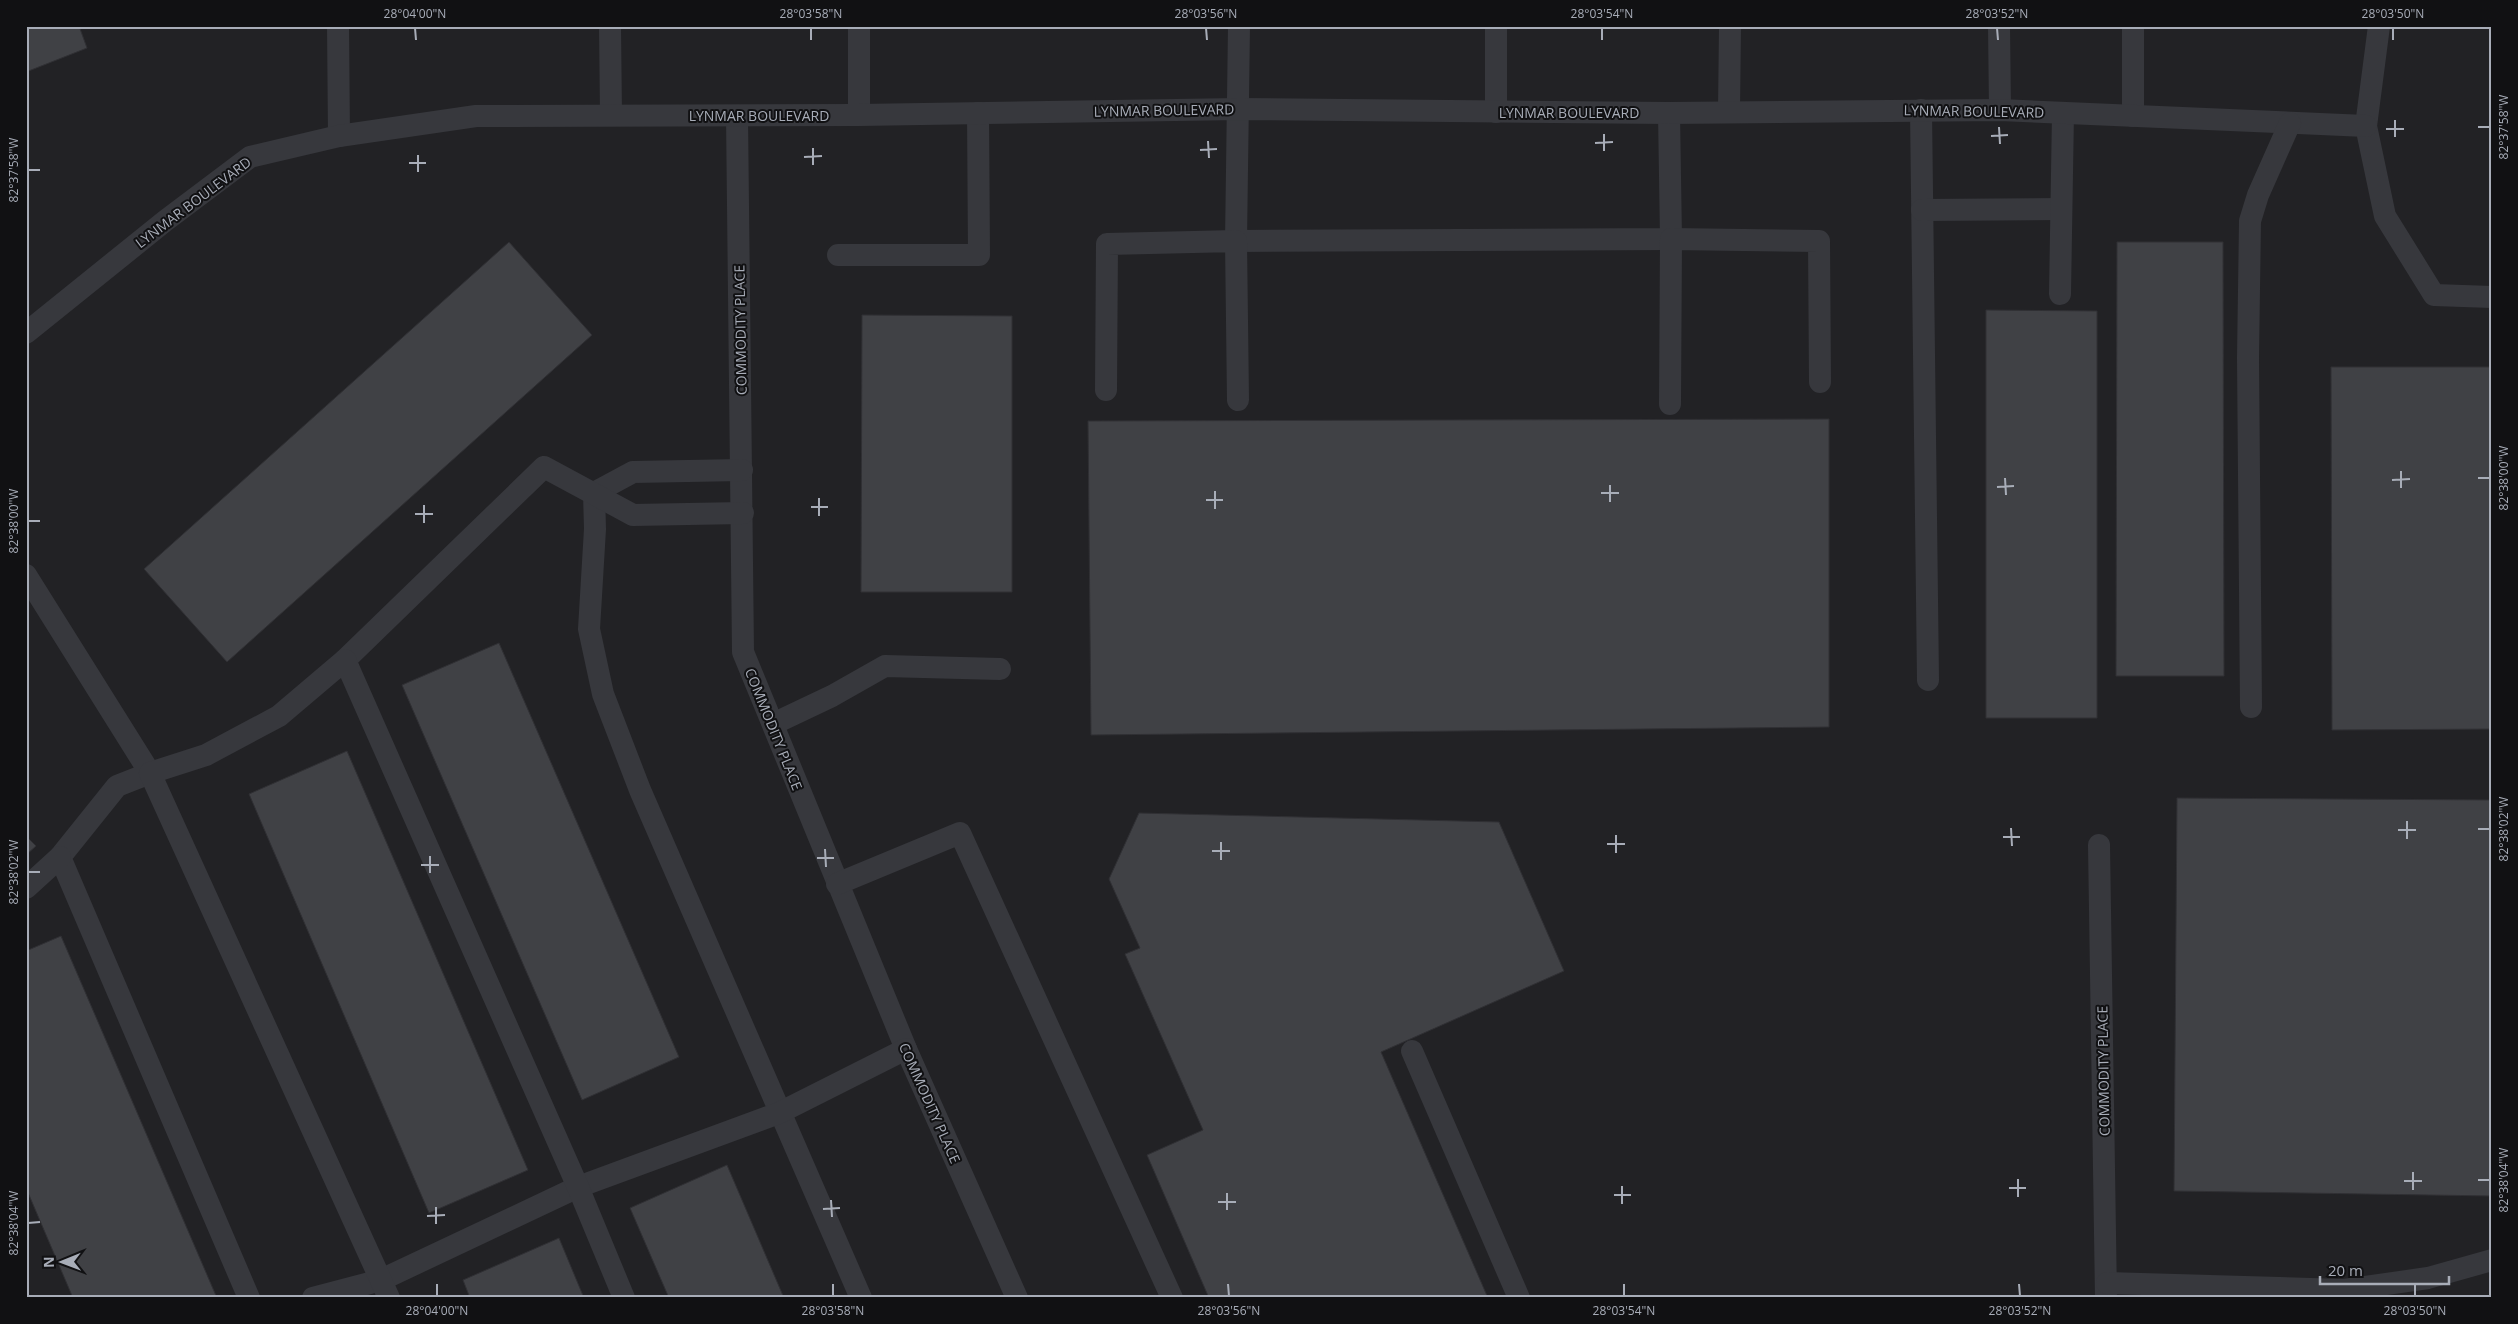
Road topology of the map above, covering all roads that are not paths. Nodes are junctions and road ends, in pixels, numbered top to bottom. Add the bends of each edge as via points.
1 (338, 26) edge
2 (610, 26) edge
3 (859, 26) edge
4 (1239, 26) edge
5 (1496, 26) edge
6 (1730, 26) edge
7 (1999, 26) edge
8 (2133, 26) edge
9 (2379, 26) edge
10 (1239, 109) junction
11 (1921, 110) junction
12 (2000, 110) junction
13 (1496, 112) junction
14 (1729, 112) junction
15 (978, 113) junction
16 (1669, 113) junction
17 (2063, 113) junction
18 (611, 114) junction
19 (860, 115) junction
20 (737, 116) junction
21 (2133, 116) junction
22 (2290, 122) junction
23 (2366, 126) junction
24 (339, 136) junction
25 (2062, 209) junction
26 (1922, 210) junction
27 (1671, 239) junction
28 (1236, 241) junction
29 (838, 255) dead end
30 (2060, 294) dead end
31 (2492, 297) edge
32 (26, 333) edge
33 (1820, 382) dead end
34 (1106, 390) dead end
35 (1238, 400) dead end
36 (1670, 404) dead end
37 (742, 470) junction
38 (594, 493) junction
39 (742, 513) junction
40 (26, 575) edge
41 (345, 660) junction
42 (1000, 669) dead end
43 (1928, 680) dead end
44 (2251, 707) dead end
45 (773, 724) junction
46 (150, 773) junction
47 (2099, 845) dead end
48 (60, 857) junction
49 (837, 884) junction
50 (26, 888) edge
51 (906, 1049) junction
52 (1412, 1051) dead end
53 (779, 1113) junction
54 (578, 1188) junction
55 (2492, 1260) edge
56 (385, 1289) edge
57 (2106, 1291) edge
58 (249, 1298) edge
59 (313, 1298) edge
60 (624, 1298) edge
61 (861, 1298) edge
62 (1017, 1298) edge
63 (1172, 1298) edge
64 (1519, 1298) edge

1 - 24 lane
2 - 18 lane
3 - 19 lane
4 - 10 lane
5 - 13 lane
6 - 14 lane
7 - 12 lane
8 - 21 lane
9 - 23 lane
10 - 13 lane, LYNMAR BOULEVARD
10 - 15 lane, LYNMAR BOULEVARD
10 - 28 lane
11 - 12 lane, LYNMAR BOULEVARD
11 - 14 lane, LYNMAR BOULEVARD
11 - 26 lane
12 - 17 lane, LYNMAR BOULEVARD
13 - 16 lane, LYNMAR BOULEVARD
14 - 16 lane, LYNMAR BOULEVARD
15 - 19 lane, LYNMAR BOULEVARD
15 - 29 lane via 979,255
16 - 27 lane
17 - 21 lane, LYNMAR BOULEVARD
17 - 25 lane
18 - 20 lane, LYNMAR BOULEVARD
18 - 24 lane, LYNMAR BOULEVARD via 476,116
19 - 20 lane, LYNMAR BOULEVARD
20 - 37 lane, COMMODITY PLACE
21 - 22 lane, LYNMAR BOULEVARD
22 - 23 lane, LYNMAR BOULEVARD
22 - 44 lane via 2250,221
23 - 31 lane via 2385,216 2434,295
24 - 32 lane, LYNMAR BOULEVARD via 250,158
25 - 26 lane
25 - 30 lane
26 - 43 lane
27 - 28 lane
27 - 33 lane via 1819,241
27 - 36 lane
28 - 34 lane via 1107,244
28 - 35 lane
37 - 38 lane via 633,472
37 - 39 lane, COMMODITY PLACE
38 - 39 lane via 633,515
38 - 41 lane via 544,468
38 - 53 lane via 589,629 603,694 640,790
39 - 45 lane, COMMODITY PLACE via 743,652
40 - 46 lane
41 - 46 lane via 279,716 206,755
41 - 54 lane
42 - 45 lane via 885,666
45 - 49 lane, COMMODITY PLACE
46 - 48 lane via 116,786
46 - 56 lane
47 - 57 lane, COMMODITY PLACE
48 - 50 lane
48 - 58 lane
49 - 51 lane, COMMODITY PLACE
49 - 63 lane via 960,833
51 - 53 lane
51 - 62 lane, COMMODITY PLACE
52 - 64 lane
53 - 54 lane
53 - 61 lane
54 - 56 lane
54 - 60 lane
55 - 57 lane via 2428,1278 2344,1290
56 - 59 lane

